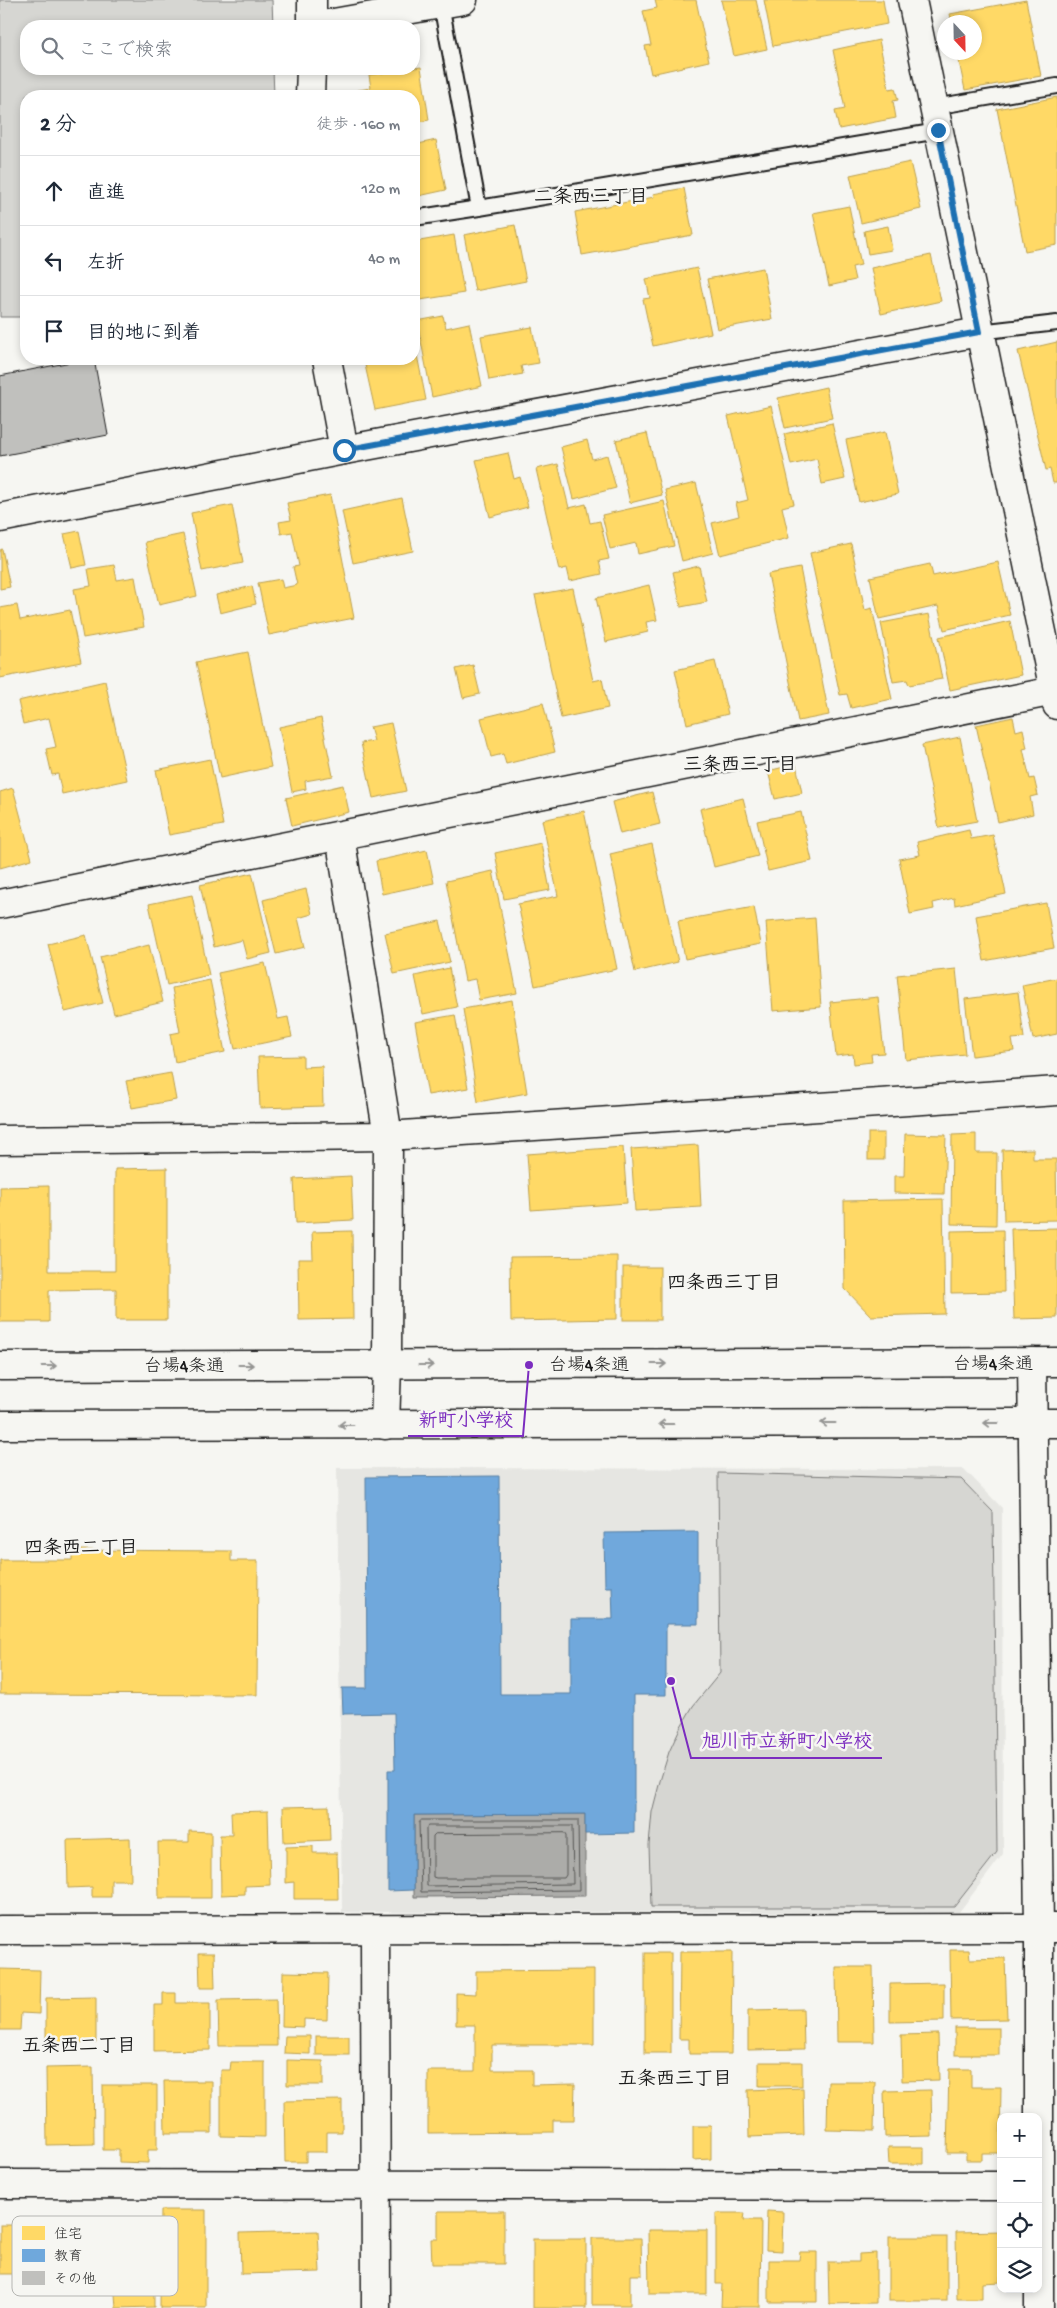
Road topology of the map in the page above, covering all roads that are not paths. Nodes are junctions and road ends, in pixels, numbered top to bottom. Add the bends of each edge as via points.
1 (312, 0) edge
2 (912, 0) edge
3 (452, 2) edge
4 (312, 20) edge
5 (351, 20) edge
6 (311, 75) edge
7 (1057, 86) edge
8 (310, 90) edge
9 (936, 119) junction
10 (479, 208) junction
11 (420, 217) edge
12 (1057, 323) edge
13 (979, 332) junction
14 (327, 365) edge
15 (344, 450) junction
16 (0, 518) edge
17 (1056, 696) edge
18 (340, 836) junction
19 (0, 904) edge
20 (1057, 1090) edge
21 (388, 1136) junction
22 (0, 1140) edge
23 (1045, 1362) edge
24 (387, 1365) junction
25 (0, 1366) edge
26 (1044, 1423) edge
27 (385, 1424) junction
28 (0, 1425) edge
29 (1047, 1689) edge
30 (1048, 1928) edge
31 (0, 1930) edge
32 (375, 1930) junction
33 (0, 2184) edge
34 (376, 2184) junction
35 (997, 2186) edge
36 (1045, 2186) edge
37 (376, 2308) edge
38 (1039, 2308) edge

1 - 4 main road
2 - 9 main road
3 - 5 main road
3 - 10 lane
6 - 8 main road
7 - 9 lane
9 - 10 lane
9 - 13 main road
10 - 11 lane
12 - 13 lane
13 - 15 main road
13 - 17 main road
14 - 15 main road
15 - 16 main road
17 - 18 main road
18 - 19 main road
18 - 21 main road
20 - 21 main road
21 - 22 main road
21 - 24 main road
24 -> 23 main road, 台場4条通
23 - 26 main road
25 -> 24 main road, 台場4条通
24 - 27 main road
26 -> 27 main road
26 - 29 main road
27 -> 28 main road
29 - 30 main road
30 - 32 main road
30 - 36 main road
31 - 32 main road
32 - 34 main road
33 - 34 main road
34 - 35 main road
34 - 37 main road
36 - 38 main road

